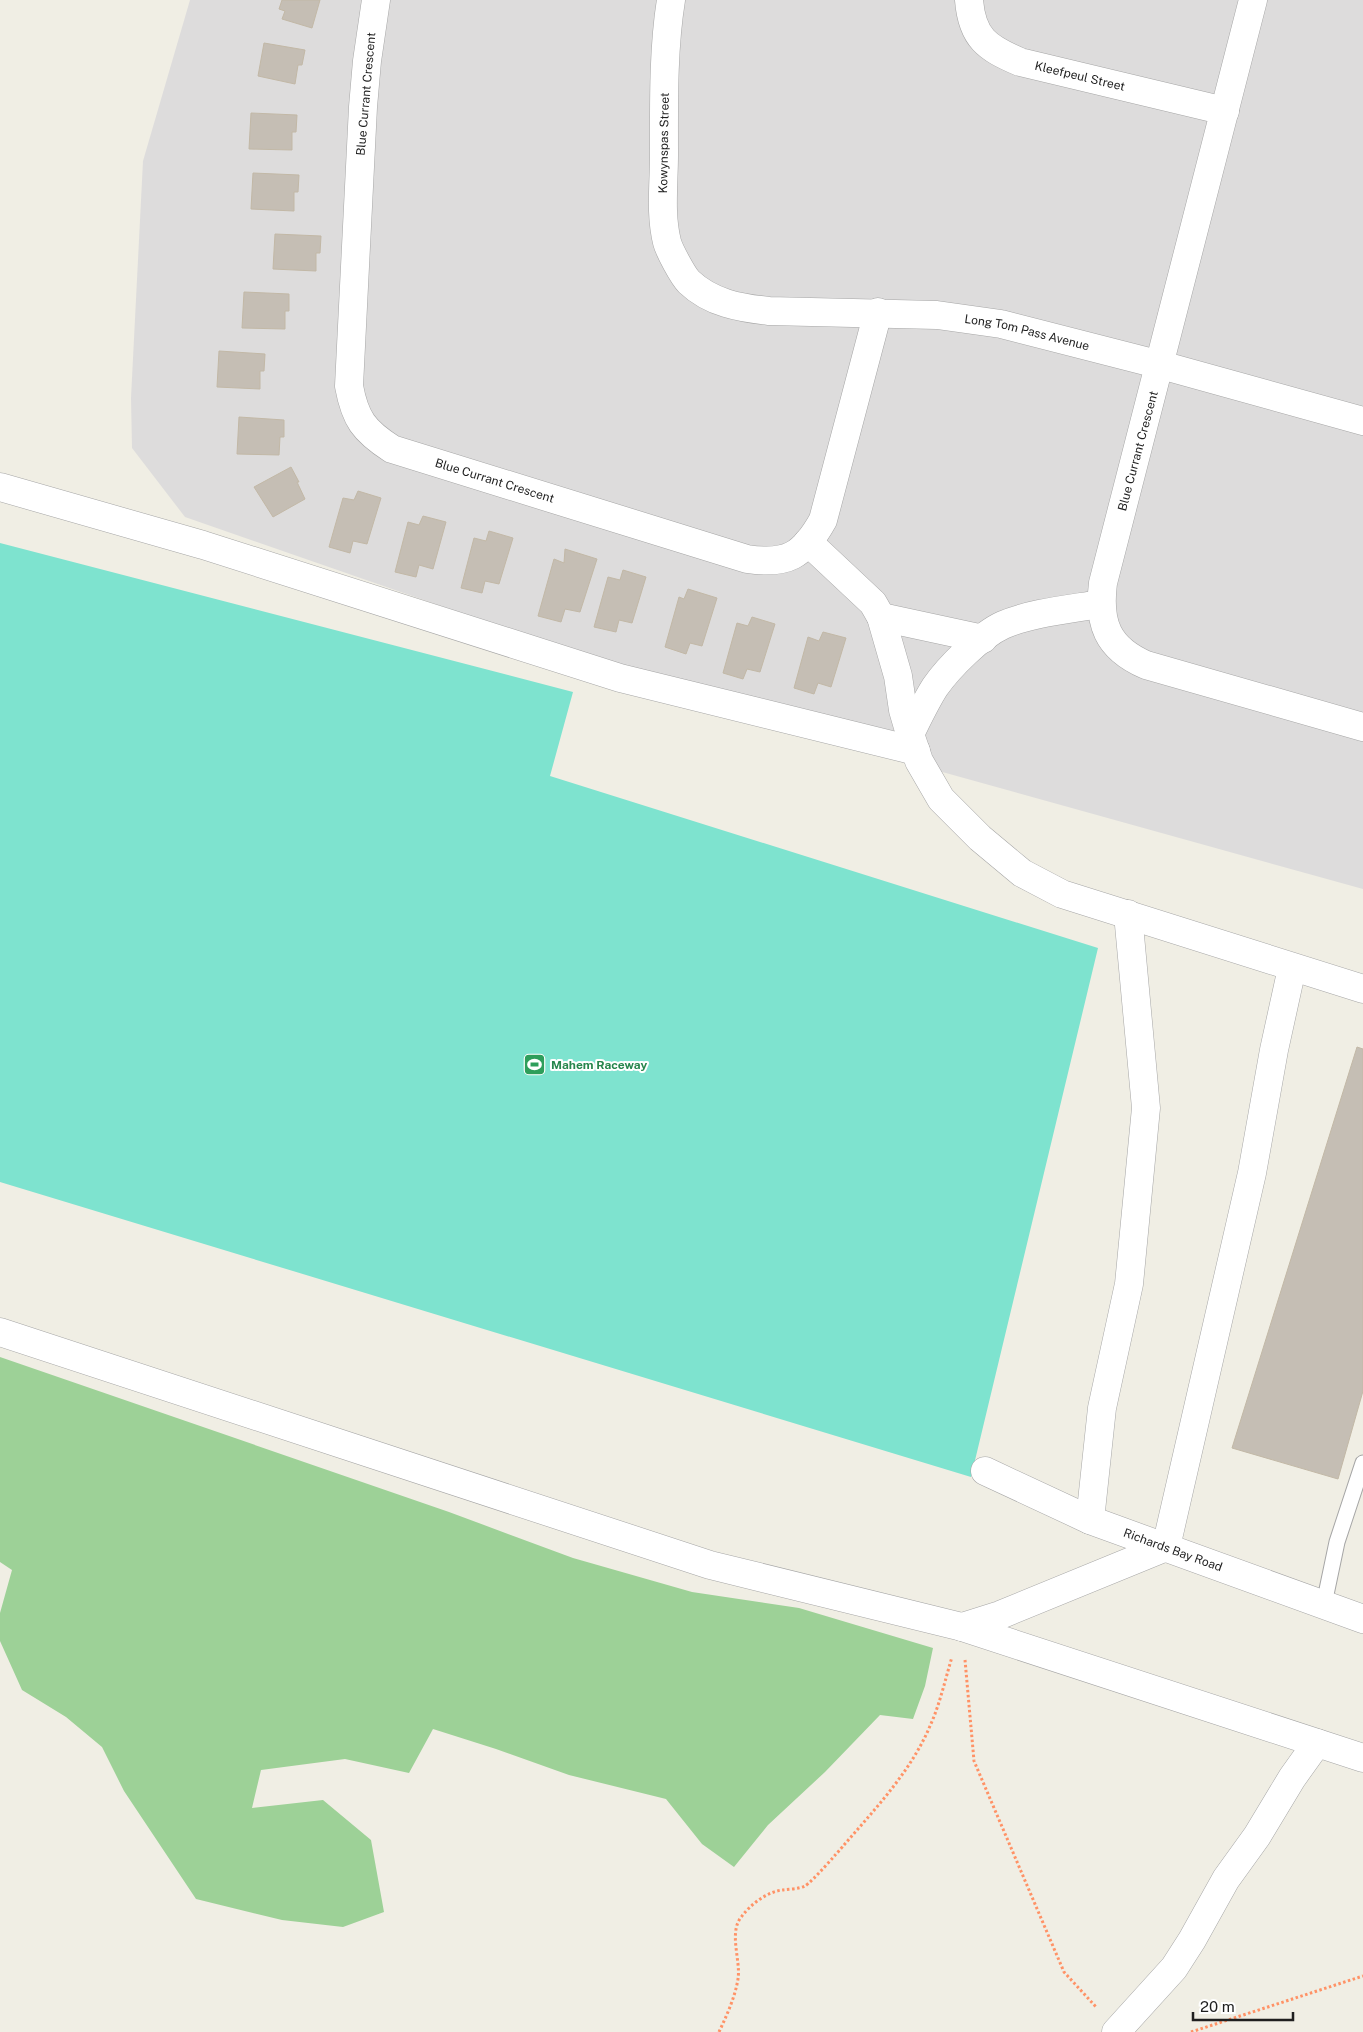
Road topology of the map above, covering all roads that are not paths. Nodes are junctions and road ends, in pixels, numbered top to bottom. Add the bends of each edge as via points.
1 (376, 0) edge
2 (671, 0) edge
3 (969, 0) edge
4 (1254, 0) edge
5 (1224, 111) junction
6 (688, 281) joint
7 (878, 312) junction
8 (1161, 365) junction
9 (1363, 422) edge
10 (0, 487) edge
11 (808, 542) junction
12 (1100, 604) junction
13 (881, 617) junction
14 (983, 639) junction
15 (1363, 727) edge
16 (913, 742) junction
17 (1128, 914) junction
18 (1292, 968) junction
19 (1363, 989) edge
20 (0, 1332) edge
21 (1363, 1463) edge
22 (985, 1471) dead end
23 (1090, 1520) junction
24 (1166, 1547) junction
25 (1324, 1604) junction
26 (1363, 1618) edge
27 (962, 1628) junction
28 (1317, 1743) junction
29 (1363, 1758) edge
30 (1117, 2031) edge

1 - 11 street, Blue Currant Crescent via 367,60 349,386 352,405 365,429 392,449 748,559 785,560
2 - 6 street, Kowynspas Street via 665,84 663,214 667,244
3 - 5 street, Kleefpeul Street via 970,19 980,37 996,52 1020,62
4 - 5 street, Blue Currant Crescent
5 - 8 street, Blue Currant Crescent
6 - 7 street, Long Tom Pass Avenue via 706,295 743,309
7 - 8 street, Long Tom Pass Avenue via 937,315 1001,324
7 - 11 street, Blue Currant Crescent via 827,510
8 - 9 street, Long Tom Pass Avenue
8 - 12 street, Blue Currant Crescent
10 - 16 street via 204,546 620,678
11 - 13 street via 873,604
12 - 14 street via 1046,612 1003,625
12 - 15 street, Blue Currant Crescent via 1107,631 1116,646 1146,665
13 - 14 street
13 - 16 street
14 - 16 street via 936,686
16 - 17 street via 941,799 980,838 1022,872 1062,894
17 - 18 street
17 - 23 street via 1146,1108 1129,1284 1102,1408
18 - 19 street
18 - 24 street via 1252,1173
20 - 27 street via 710,1565
21 - 25 lane via 1337,1542
22 - 23 street, Richards Bay Road
23 - 24 street, Richards Bay Road
24 - 25 street, Richards Bay Road
24 - 27 street
25 - 26 street, Richards Bay Road
27 - 28 street
28 - 29 street
28 - 30 street via 1226,1879 1174,1968

